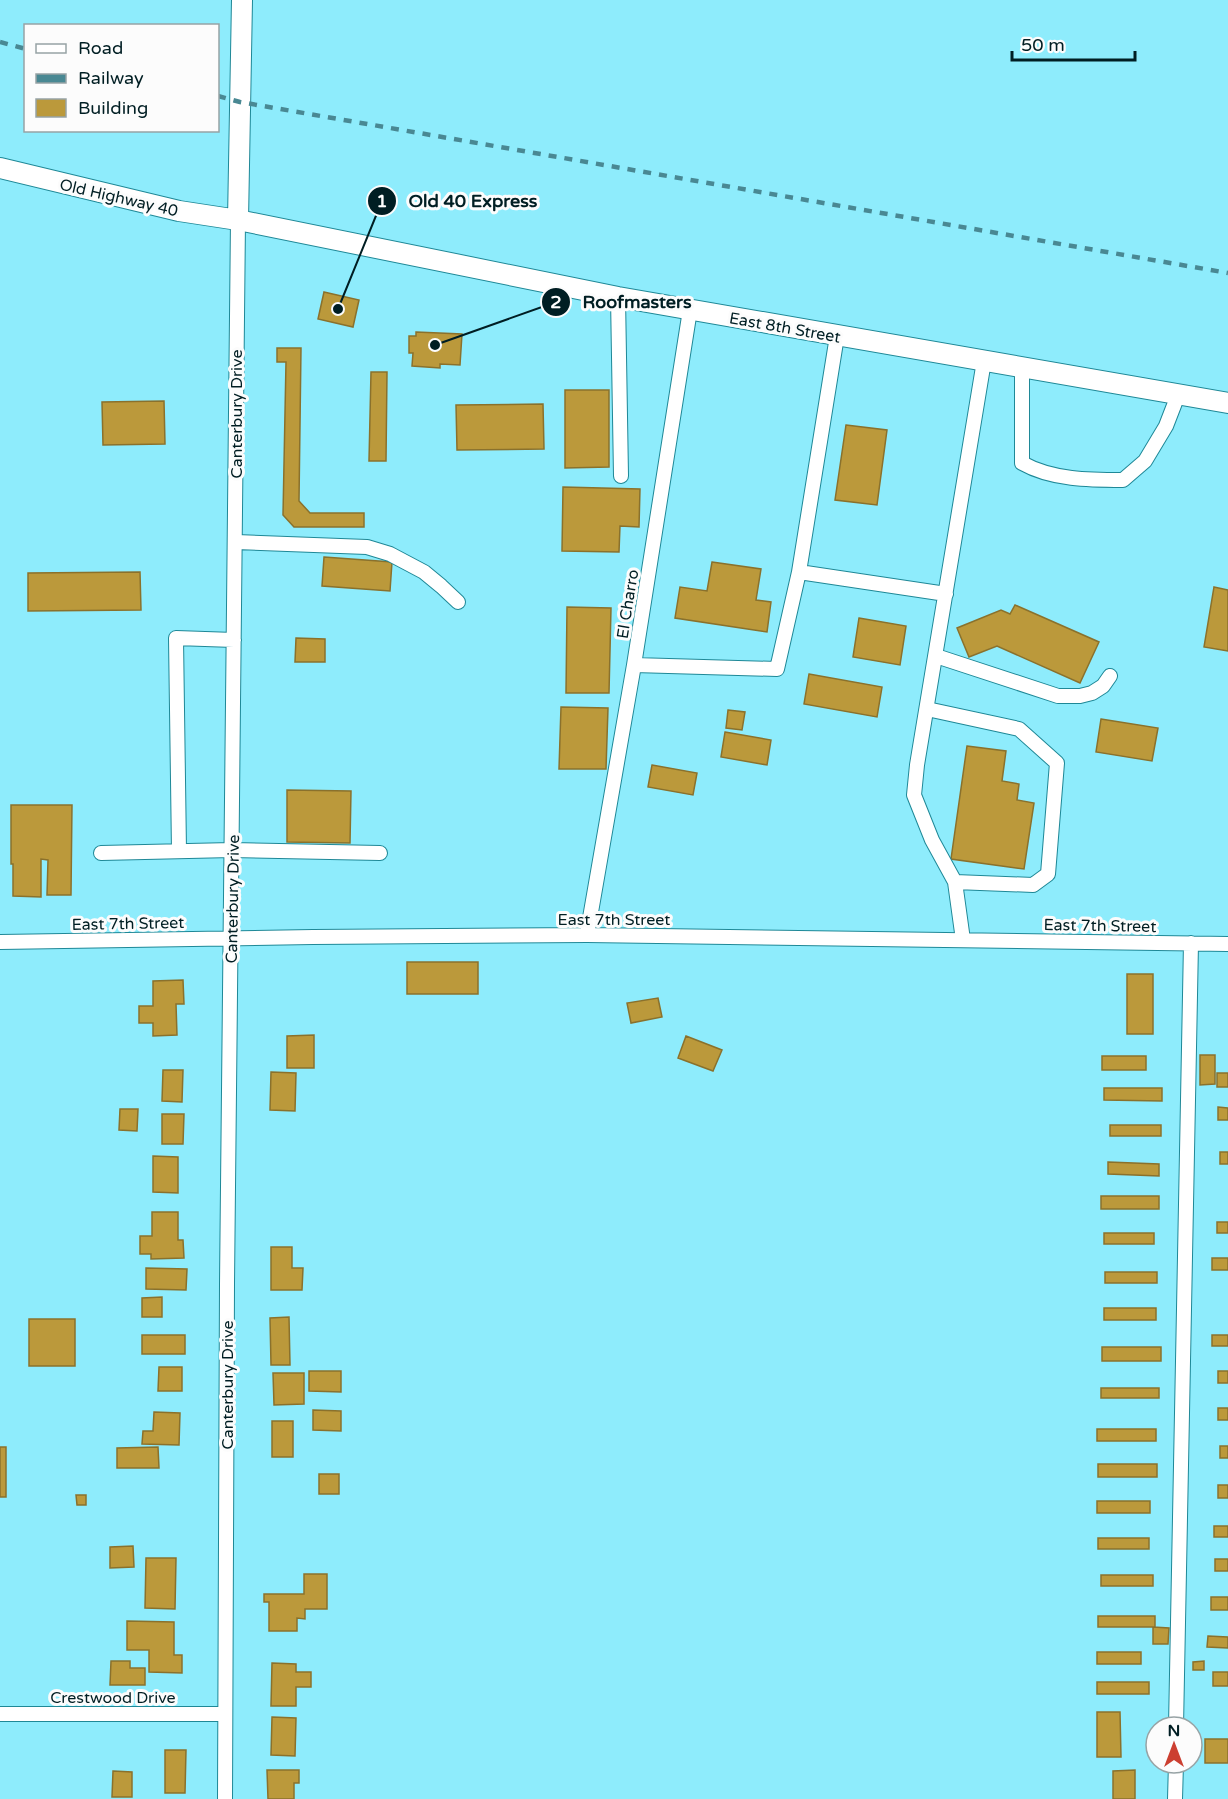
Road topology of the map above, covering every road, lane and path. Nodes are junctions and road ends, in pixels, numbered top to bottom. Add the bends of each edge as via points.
1 (242, 0) edge
2 (0, 168) edge
3 (238, 220) junction
4 (618, 297) junction
5 (690, 310) junction
6 (837, 336) junction
7 (984, 361) junction
8 (1022, 368) junction
9 (1178, 395) junction
10 (1228, 403) edge
11 (621, 476) dead end
12 (236, 542) junction
13 (799, 572) junction
14 (946, 594) junction
15 (458, 602) dead end
16 (234, 640) junction
17 (936, 656) junction
18 (634, 665) junction
19 (1110, 676) dead end
20 (927, 709) junction
21 (232, 850) junction
22 (179, 851) junction
23 (101, 853) dead end
24 (380, 853) dead end
25 (955, 882) junction
26 (587, 935) junction
27 (231, 938) junction
28 (963, 939) junction
29 (0, 942) edge
30 (1191, 943) junction
31 (1228, 944) edge
32 (0, 1714) edge
33 (225, 1714) junction
34 (1176, 1715) edge
35 (1176, 1775) edge
36 (225, 1799) edge
37 (1175, 1799) edge

1 - 3 main road, Canterbury Drive
2 - 3 main road, Old Highway 40 via 179,211
3 - 4 main road, East 8th Street
3 - 12 street, Canterbury Drive
4 - 5 main road, East 8th Street
4 - 11 street
5 - 6 main road, East 8th Street
5 - 18 street, El Charro
6 - 7 main road, East 8th Street
6 - 13 street
7 - 8 main road, East 8th Street
7 - 14 street
8 - 9 main road, East 8th Street
8 - 9 street via 1022,463 1033,470 1083,480 1123,480 1145,461 1166,426
9 - 10 main road, East 8th Street
12 - 15 street via 367,547 424,572
12 - 16 street, Canterbury Drive
13 - 14 street
13 - 18 street via 777,669
14 - 17 street
16 - 21 street, Canterbury Drive
16 - 22 street via 176,638
17 - 19 street via 1058,696 1092,693
17 - 20 street
18 - 26 street, El Charro
20 - 25 street via 914,795
20 - 25 street via 1019,729 1056,763 1048,874 1033,885
21 - 22 street
21 - 24 street
21 - 27 street, Canterbury Drive
22 - 23 street
25 - 28 street
26 - 27 street, East 7th Street
26 - 28 street, East 7th Street
27 - 29 street, East 7th Street
27 - 33 street, Canterbury Drive
28 - 30 street, East 7th Street
30 - 31 street, East 7th Street
30 - 34 street
32 - 33 street, Crestwood Drive
33 - 36 street, Canterbury Drive
35 - 37 street

